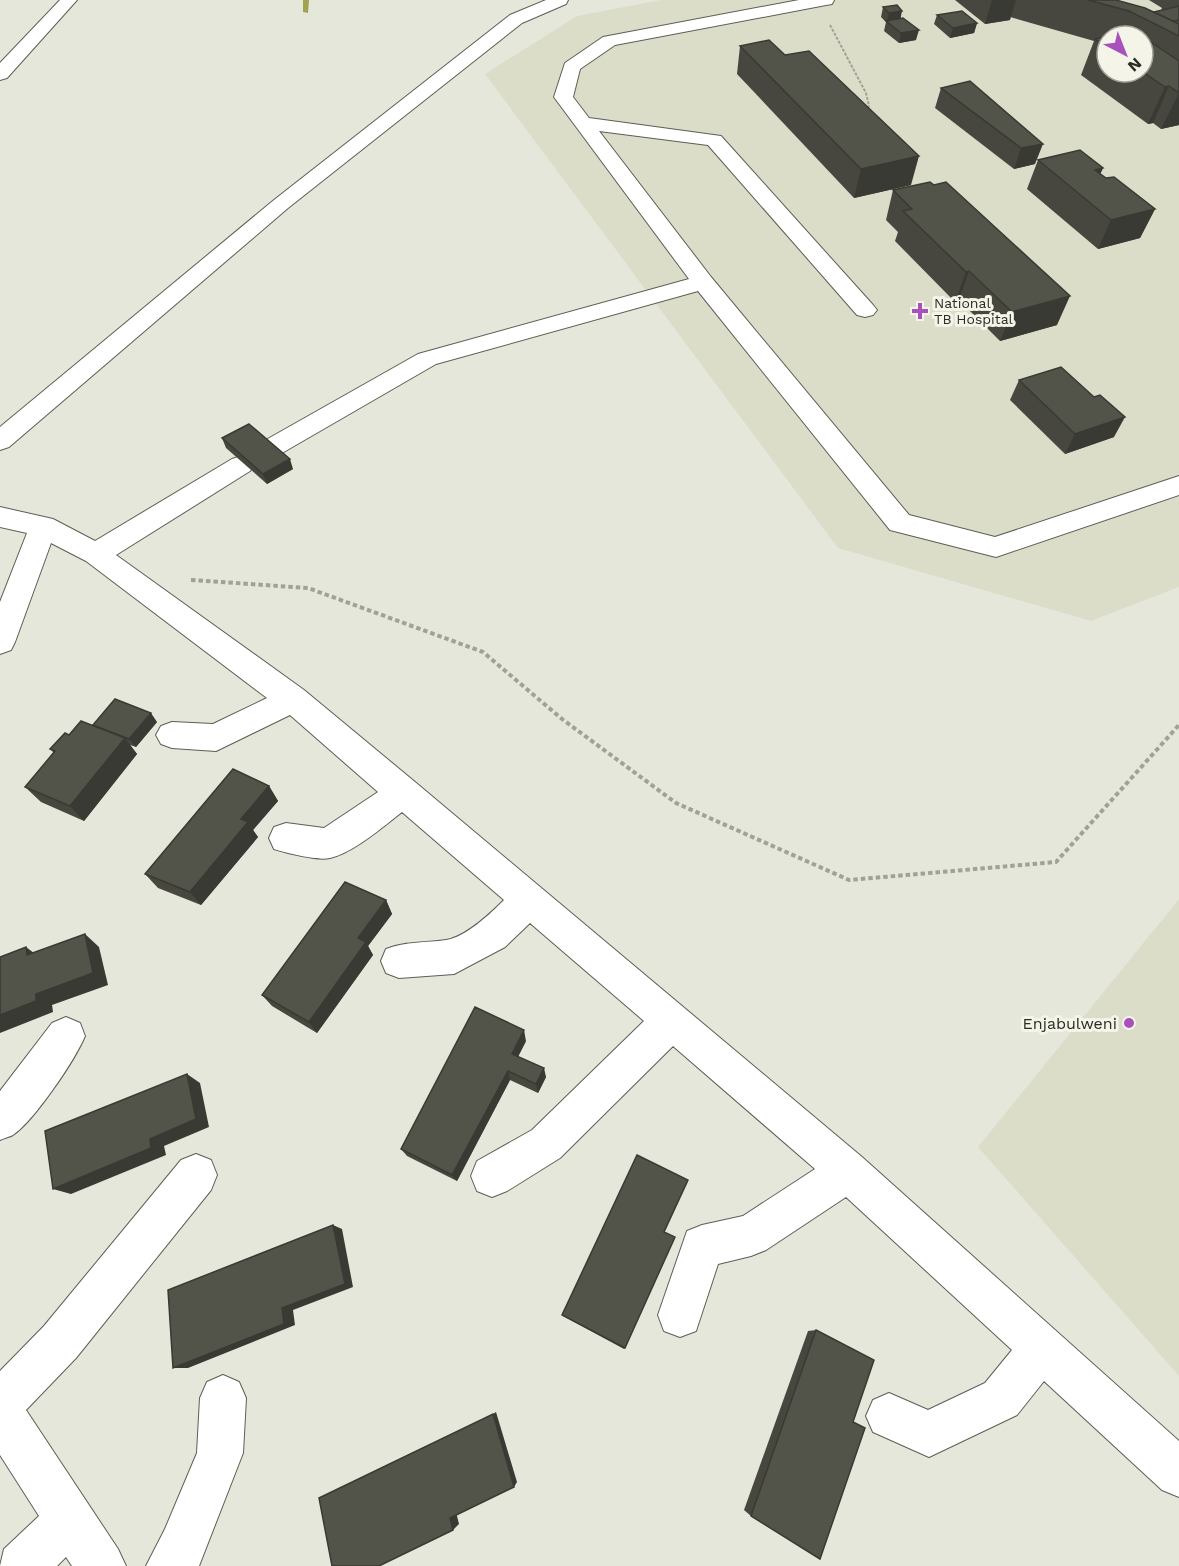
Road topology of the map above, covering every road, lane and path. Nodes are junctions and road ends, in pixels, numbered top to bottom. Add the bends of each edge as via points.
1 (69, 0) edge
2 (560, 0) edge
3 (825, 0) edge
4 (829, 23) dead end
5 (0, 74) edge
6 (861, 116) edge
7 (583, 123) junction
8 (703, 282) junction
9 (865, 310) dead end
10 (0, 441) edge
11 (273, 447) edge
12 (241, 465) edge
13 (1179, 485) edge
14 (0, 517) edge
15 (43, 526) junction
16 (110, 565) junction
17 (0, 642) edge
18 (293, 699) junction
19 (1179, 725) edge
20 (172, 735) dead end
21 (403, 792) junction
22 (286, 838) dead end
23 (530, 900) junction
24 (399, 961) dead end
25 (672, 1021) junction
26 (66, 1036) dead end
27 (0, 1120) edge
28 (848, 1171) junction
29 (196, 1175) dead end
30 (492, 1176) dead end
31 (680, 1315) dead end
32 (1042, 1348) junction
33 (223, 1398) dead end
34 (0, 1404) edge
35 (0, 1411) edge
36 (889, 1416) dead end
37 (1179, 1473) edge
38 (70, 1521) junction
39 (21, 1566) edge
40 (101, 1566) edge
41 (171, 1566) edge

1 - 5 street
2 - 10 street via 516,19 281,204
3 - 7 street via 609,40 571,67 563,97
4 - 6 path via 866,93 869,106
7 - 8 street
7 - 9 street via 714,141
8 - 11 street via 427,358
8 - 13 street via 900,523 996,547
12 - 16 street
14 - 15 street
15 - 16 street
15 - 17 street
16 - 18 street
16 - 19 path via 308,588 483,651 562,719 676,803 849,880 1056,862
18 - 20 street via 216,738
18 - 21 street
21 - 22 street via 369,819 328,843
21 - 23 street
23 - 24 street via 492,935 454,957
23 - 25 street
25 - 28 street
25 - 30 street via 546,1144
26 - 27 street via 24,1095
28 - 31 street via 751,1235 702,1246
28 - 32 street
29 - 34 street via 60,1342
32 - 36 street via 1001,1399 929,1434
32 - 37 street
33 - 41 street via 219,1453 183,1546
35 - 38 street
38 - 39 street
38 - 40 street

